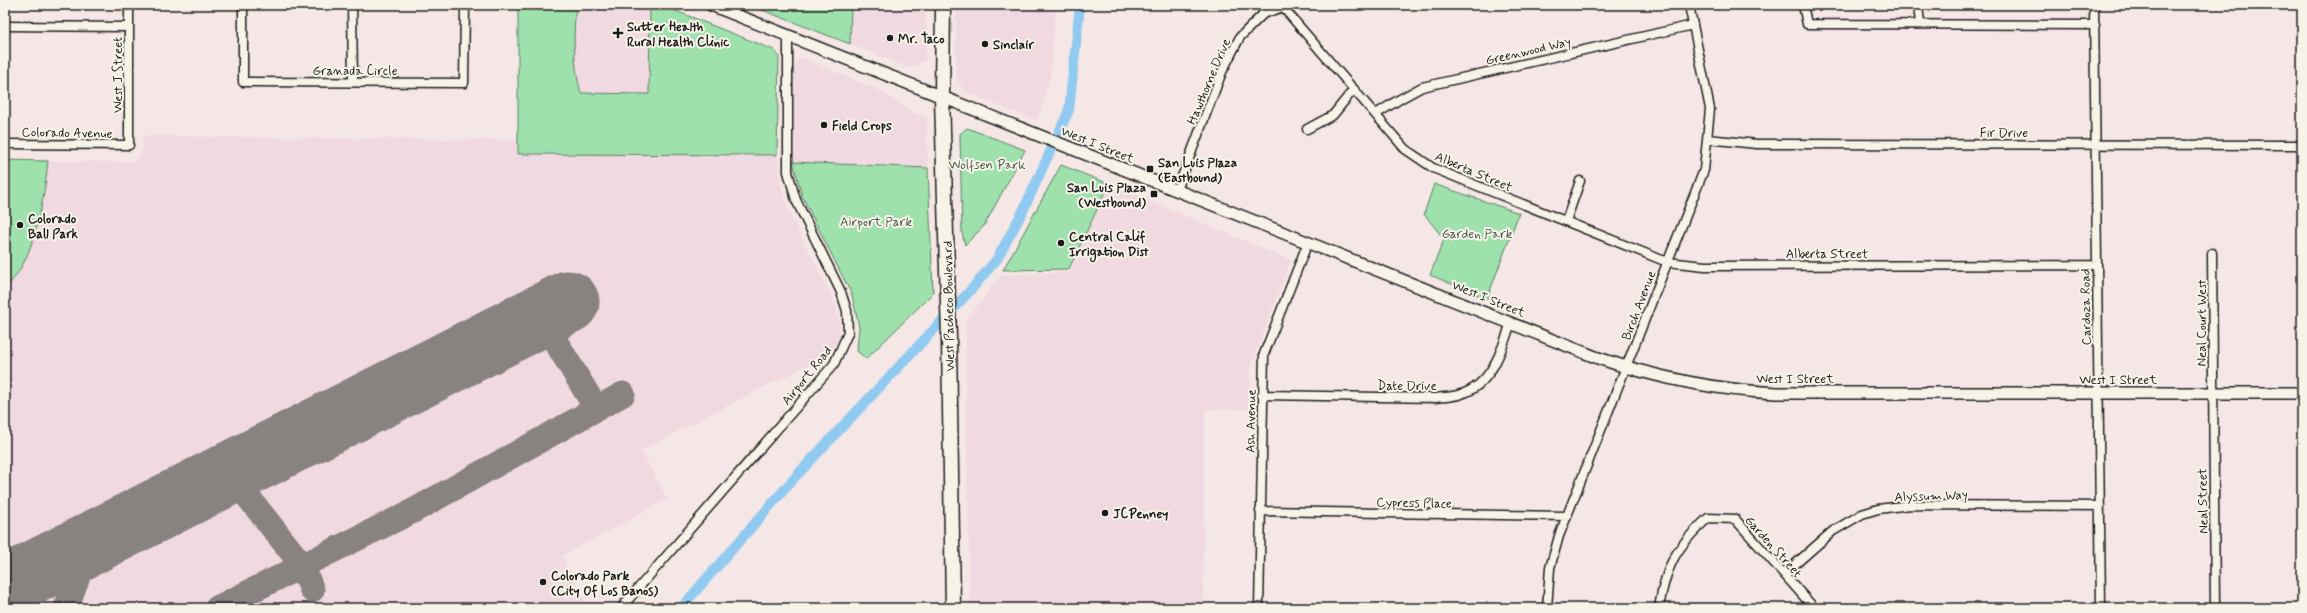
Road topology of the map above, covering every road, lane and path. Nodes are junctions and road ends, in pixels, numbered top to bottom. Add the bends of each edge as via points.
1 (129, 5) edge
2 (243, 5) edge
3 (352, 5) edge
4 (465, 5) edge
5 (711, 5) edge
6 (943, 5) edge
7 (1689, 5) edge
8 (1803, 5) edge
9 (1918, 5) edge
10 (2094, 5) edge
11 (1284, 6) edge
12 (1920, 24) junction
13 (1693, 25) junction
14 (2095, 25) junction
15 (5, 26) edge
16 (129, 27) junction
17 (788, 36) junction
18 (353, 82) junction
19 (1354, 89) junction
20 (942, 97) junction
21 (1376, 114) junction
22 (1307, 129) dead end
23 (1707, 139) junction
24 (5, 144) edge
25 (2096, 144) junction
26 (129, 145) joint
27 (2302, 145) edge
28 (1580, 181) dead end
29 (1176, 190) junction
30 (1566, 221) junction
31 (1308, 242) junction
32 (2212, 253) dead end
33 (1667, 262) junction
34 (2096, 265) junction
35 (1511, 322) junction
36 (1626, 367) junction
37 (2098, 393) junction
38 (2213, 393) junction
39 (2302, 393) edge
40 (1262, 395) junction
41 (2100, 506) junction
42 (1260, 511) junction
43 (1567, 516) junction
44 (1784, 574) junction
45 (621, 608) edge
46 (953, 608) edge
47 (1259, 608) edge
48 (1547, 608) edge
49 (1659, 608) edge
50 (1814, 608) edge
51 (2101, 608) edge
52 (2215, 608) edge

1 - 16 street, West J Street
2 - 18 street, Granada Circle via 243,82
3 - 18 street
4 - 18 street, Granada Circle via 464,83
5 - 17 street, West I Street
6 - 20 highway, West Pacheco Boulevard
7 - 13 street, Birch Avenue
8 - 12 street via 1807,24
9 - 12 street
10 - 14 street, Cardoza Road
11 - 19 street, Alberta Street
11 - 29 street, Hawthorne Drive via 1263,14 1240,37 1222,72
12 - 14 street
13 - 21 street, Greenwood Way via 1422,87
13 - 23 street, Birch Avenue via 1710,109
14 - 25 street, Cardoza Road
15 - 16 street
16 - 26 street, West J Street
17 - 20 street, West I Street
17 - 45 street, Airport Road via 788,172 796,200 841,292 847,311 848,333 834,364
19 - 21 street, Alberta Street
19 - 22 street via 1333,115
20 - 29 street, West I Street
20 - 46 highway, West Pacheco Boulevard
21 - 30 street, Alberta Street via 1405,149 1433,168
23 - 25 street, Fir Drive via 1757,144
23 - 33 street, Birch Avenue via 1704,170
24 - 26 street, Colorado Avenue
25 - 27 street, Fir Drive
25 - 34 street, Cardoza Road
28 - 30 street
29 - 31 street, West I Street
30 - 33 street, Alberta Street
31 - 35 street, West I Street
31 - 40 street, Ash Avenue via 1264,354
32 - 38 street, Neal Court West
33 - 34 street, Alberta Street via 1705,266
33 - 36 street, Birch Avenue
34 - 37 street, Cardoza Road
35 - 36 street, West I Street
35 - 40 street, Date Drive via 1500,357 1483,379 1462,394 1436,398
36 - 37 street, West I Street via 1659,377 1750,392
36 - 43 street, Birch Avenue
37 - 38 street, West I Street
37 - 41 street, Cardoza Road
38 - 39 street, West I Street
38 - 52 street, Neal Street
40 - 42 street, Ash Avenue
41 - 44 street, Alyssum Way via 1910,505 1878,509 1852,519 1833,531
41 - 51 street, Cardoza Road
42 - 43 street, Cypress Place
42 - 47 street, Ash Avenue
43 - 48 street, Birch Avenue via 1550,568
44 - 49 street, Garden Street via 1735,519 1708,518 1684,542 1674,557 1667,571
44 - 50 street, Garden Street

